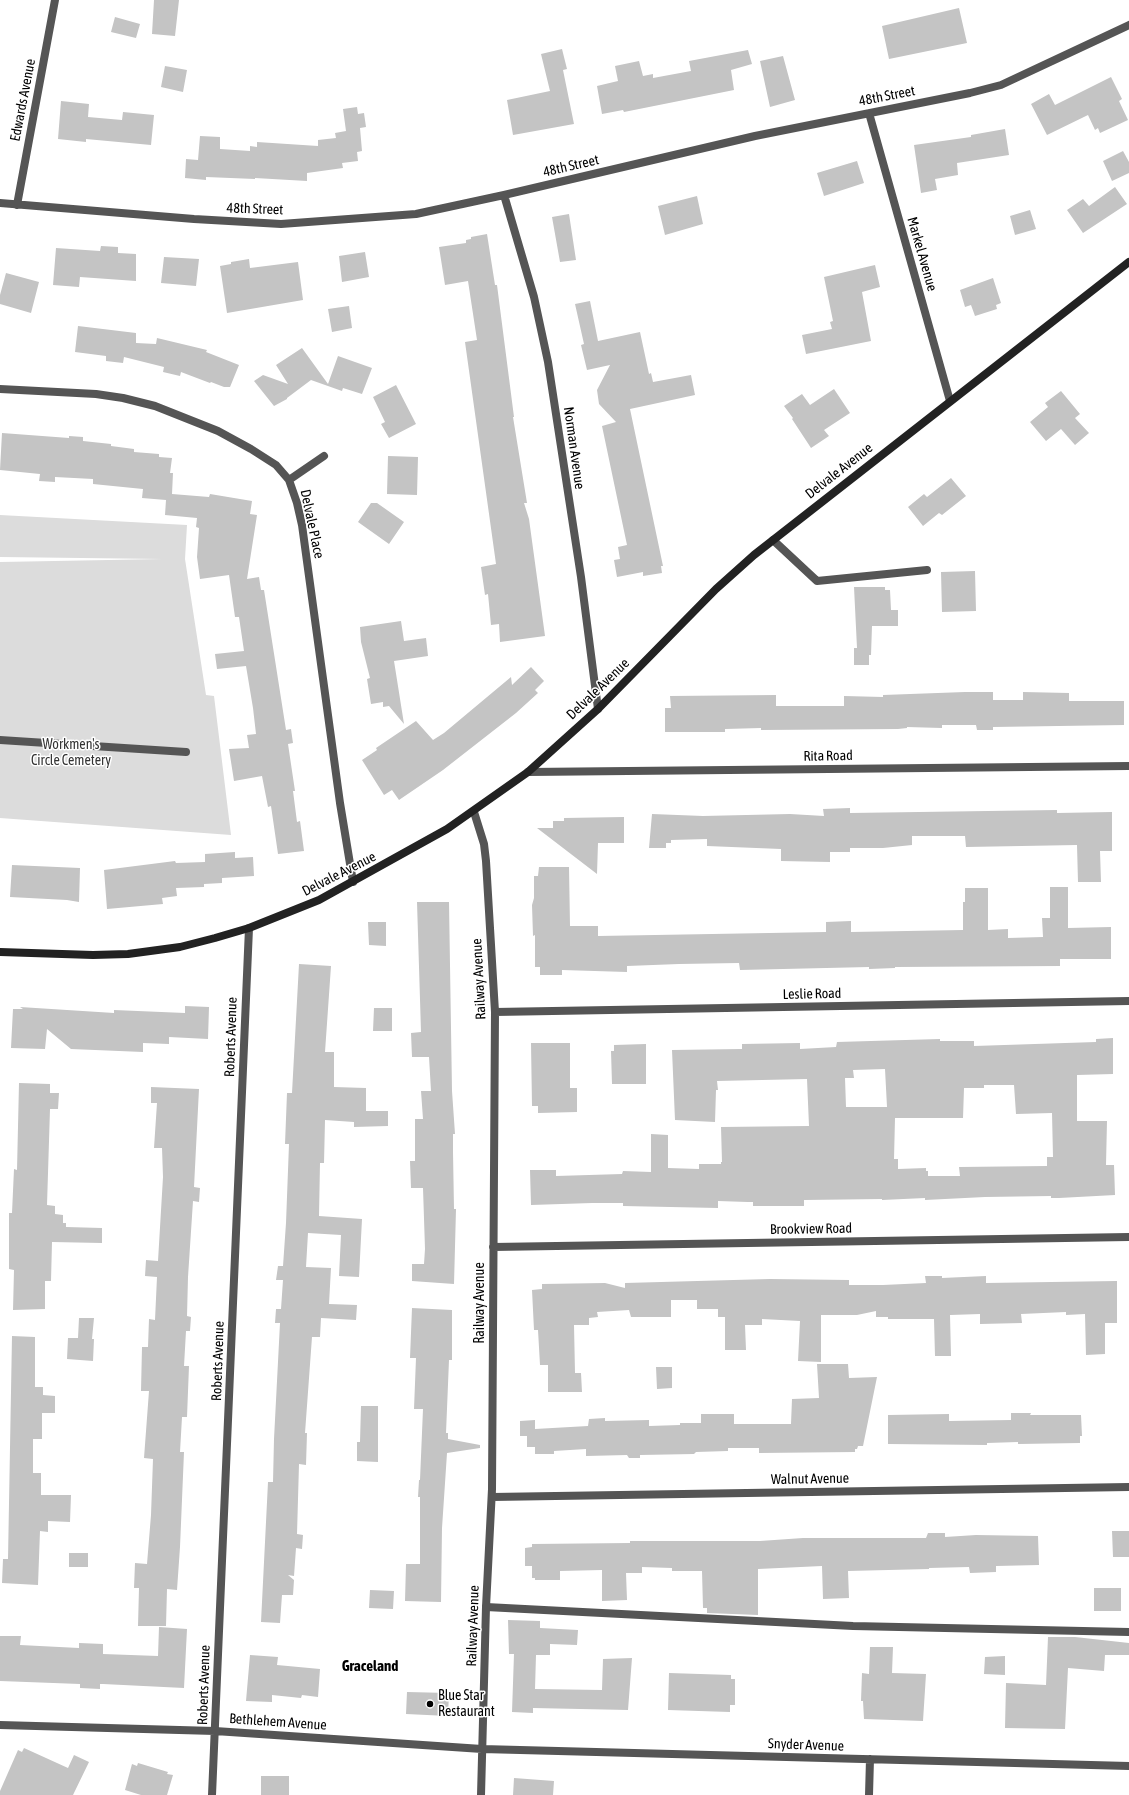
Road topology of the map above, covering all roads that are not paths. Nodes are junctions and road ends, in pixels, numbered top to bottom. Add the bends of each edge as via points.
1 (55, 0) edge
2 (1129, 25) edge
3 (869, 113) junction
4 (504, 195) junction
5 (0, 203) edge
6 (17, 205) junction
7 (1129, 262) edge
8 (0, 389) edge
9 (950, 401) junction
10 (324, 456) dead end
11 (289, 480) junction
12 (773, 540) junction
13 (927, 570) dead end
14 (598, 709) junction
15 (0, 740) edge
16 (186, 752) dead end
17 (1129, 766) edge
18 (528, 772) junction
19 (474, 812) junction
20 (354, 882) junction
21 (249, 928) junction
22 (0, 952) edge
23 (1129, 1002) edge
24 (494, 1012) junction
25 (1129, 1237) edge
26 (493, 1247) junction
27 (1129, 1487) edge
28 (492, 1497) junction
29 (486, 1607) junction
30 (1129, 1632) edge
31 (0, 1725) edge
32 (215, 1731) junction
33 (482, 1749) junction
34 (870, 1760) junction
35 (1129, 1766) edge
36 (212, 1795) edge
37 (481, 1795) edge
38 (870, 1795) edge

1 - 6 street, Edwards Avenue
2 - 3 street, 48th Street via 1001,85
3 - 4 street, 48th Street via 755,136
3 - 9 street, Markel Avenue
4 - 6 street, 48th Street via 416,214 281,224
4 - 14 street, Norman Avenue via 534,297 548,362
5 - 6 street, 48th Street
7 - 9 street, Delvale Avenue
8 - 11 street, Delvale Place via 96,394 155,406 191,419 244,446 276,465
9 - 12 street, Delvale Avenue
10 - 11 street
11 - 20 street, Delvale Place via 298,503 302,525 340,803
12 - 13 street via 817,580
12 - 14 street, Delvale Avenue via 716,589
14 - 18 street, Delvale Avenue
15 - 16 street
17 - 18 street, Rita Road
18 - 19 street, Delvale Avenue
19 - 20 street, Delvale Avenue
19 - 24 street, Railway Avenue via 484,844 486,861
20 - 21 street, Delvale Avenue via 319,900
21 - 22 street, Delvale Avenue via 180,947 153,951 94,955
21 - 32 street, Roberts Avenue
23 - 24 street, Leslie Road
24 - 26 street, Railway Avenue
25 - 26 street, Brookview Road
26 - 28 street, Railway Avenue
27 - 28 street, Walnut Avenue
28 - 29 street, Railway Avenue
29 - 30 street via 853,1626
29 - 33 street, Railway Avenue
31 - 32 street, Bethlehem Avenue
32 - 33 street, Bethlehem Avenue
32 - 36 street, Roberts Avenue
33 - 34 street, Snyder Avenue
33 - 37 street, Railway Avenue
34 - 35 street, Snyder Avenue
34 - 38 street

